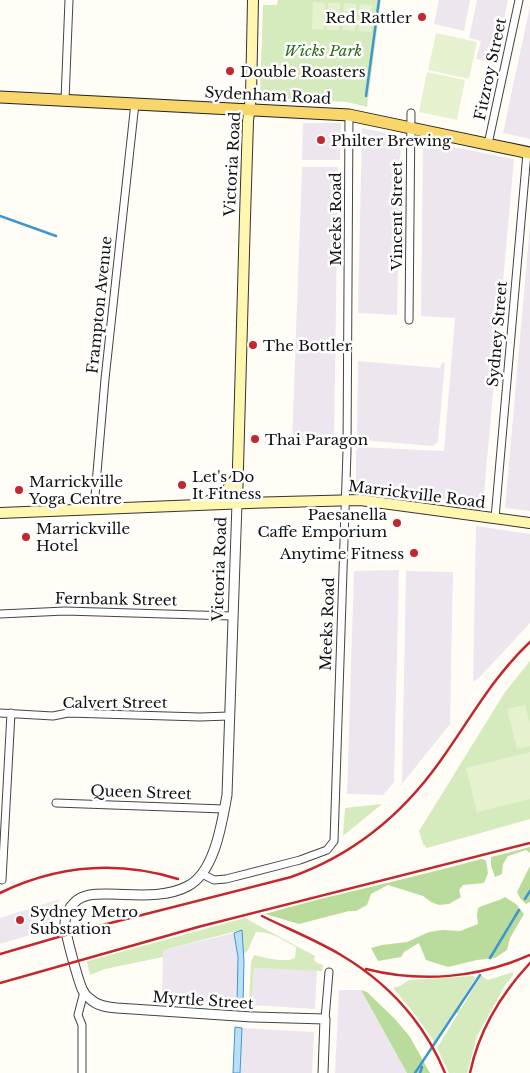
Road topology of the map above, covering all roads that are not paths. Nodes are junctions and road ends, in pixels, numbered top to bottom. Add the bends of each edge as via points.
1 (69, 0) edge
2 (253, 0) edge
3 (519, 0) edge
4 (0, 97) edge
5 (65, 100) junction
6 (135, 103) junction
7 (250, 110) junction
8 (412, 114) dead end
9 (349, 115) junction
10 (410, 128) junction
11 (488, 144) junction
12 (528, 153) edge
13 (409, 320) dead end
14 (237, 477) junction
15 (345, 500) junction
16 (237, 503) junction
17 (196, 505) junction
18 (96, 510) junction
19 (0, 513) edge
20 (495, 518) junction
21 (530, 523) edge
22 (0, 614) edge
23 (232, 616) junction
24 (0, 713) edge
25 (11, 714) junction
26 (230, 716) junction
27 (56, 804) dead end
28 (224, 809) junction
29 (202, 874) junction
30 (2, 880) dead end
31 (329, 972) dead end
32 (84, 992) junction
33 (325, 1019) junction
34 (82, 1073) edge
35 (323, 1073) edge

1 - 5 street
2 - 7 main road, Victoria Road
3 - 11 street, Fitzroy Street
4 - 5 main road, Sydenham Road
5 - 6 main road, Sydenham Road
6 - 7 main road, Sydenham Road
6 - 18 street, Frampton Avenue via 105,379
7 - 9 main road, Sydenham Road
7 - 14 main road, Victoria Road
8 - 10 street, Vincent Street
9 - 10 main road, Sydenham Road
9 - 15 street, Meeks Road
10 - 11 main road, Sydenham Road
10 - 13 street, Vincent Street
11 - 12 main road, Sydenham Road
12 - 20 street, Sydney Street
14 - 16 main road, Victoria Road
14 - 17 main road via 218,497
15 - 16 main road, Marrickville Road
15 - 20 main road, Marrickville Road
15 - 29 street, Meeks Road via 334,841 327,850 300,860 216,880
16 - 17 main road, Marrickville Road
16 - 23 street, Victoria Road
17 - 18 main road, Marrickville Road
18 - 19 main road, Marrickville Road
20 - 21 main road, Marrickville Road
22 - 23 street, Fernbank Street via 66,611
23 - 26 street, Victoria Road
24 - 25 street, Calvert Street
25 - 26 street, Calvert Street
25 - 30 street
26 - 28 street, Victoria Road
27 - 28 street, Queen Street
28 - 29 street, Victoria Road via 210,861
29 - 32 street via 188,886 169,892 89,895 74,902 65,923
31 - 33 street
32 - 33 street, Myrtle Street via 106,1007
32 - 34 street via 78,1015 82,1025
33 - 35 street

